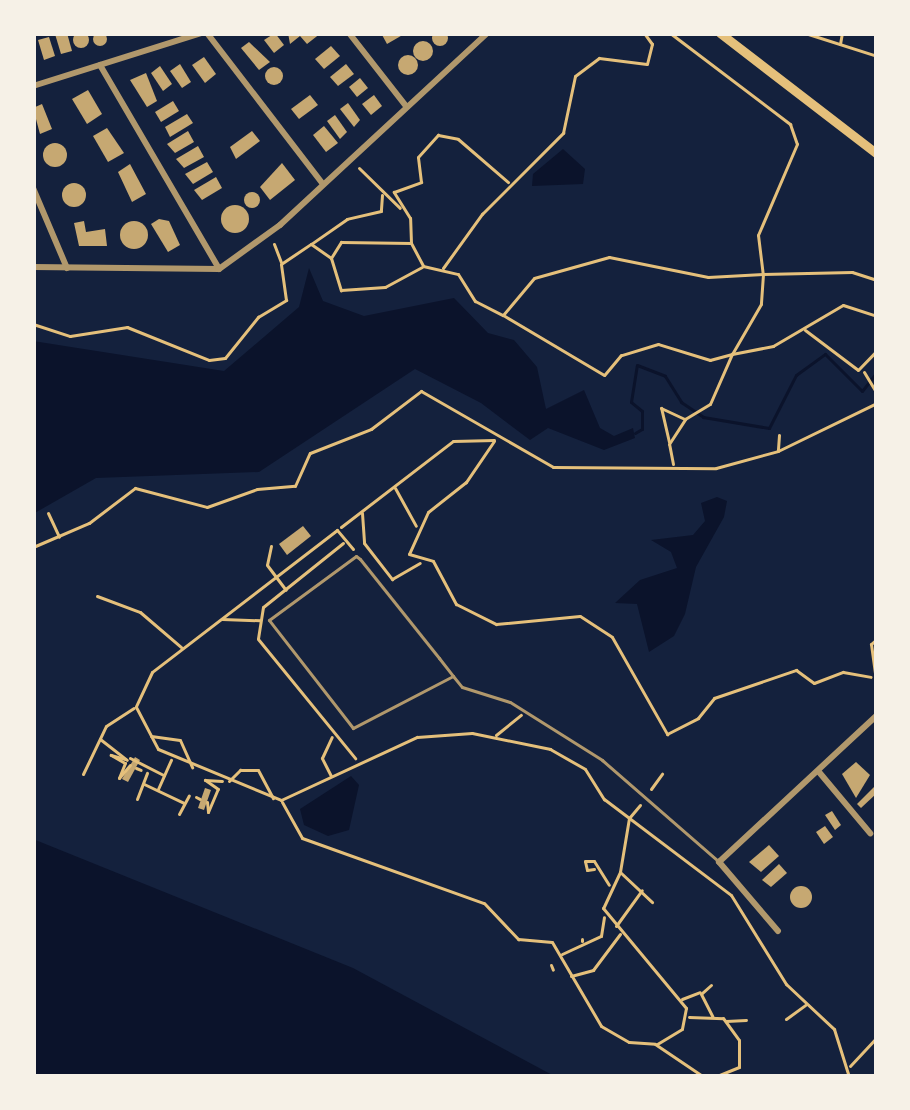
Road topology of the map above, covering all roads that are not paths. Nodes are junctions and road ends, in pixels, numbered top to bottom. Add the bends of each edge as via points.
1 (204, 33) edge
2 (349, 33) edge
3 (487, 33) edge
4 (720, 33) edge
5 (100, 65) junction
6 (33, 86) edge
7 (406, 106) junction
8 (877, 154) edge
9 (323, 184) junction
10 (33, 188) edge
11 (33, 267) edge
12 (67, 268) junction
13 (219, 269) junction
14 (453, 676) junction
15 (877, 716) edge
16 (818, 771) junction
17 (870, 833) dead end
18 (719, 862) junction
19 (778, 931) dead end

1 - 5 street
1 - 9 street
2 - 7 street
3 - 7 street
4 - 8 main road
5 - 6 street
5 - 13 street
7 - 9 street
9 - 13 street
10 - 12 street
11 - 12 street
12 - 13 street
14 - 14 lane via 358,728 316,687 269,620 356,556
14 - 18 lane via 618,770
15 - 16 street
16 - 17 street
16 - 18 street
18 - 19 street

